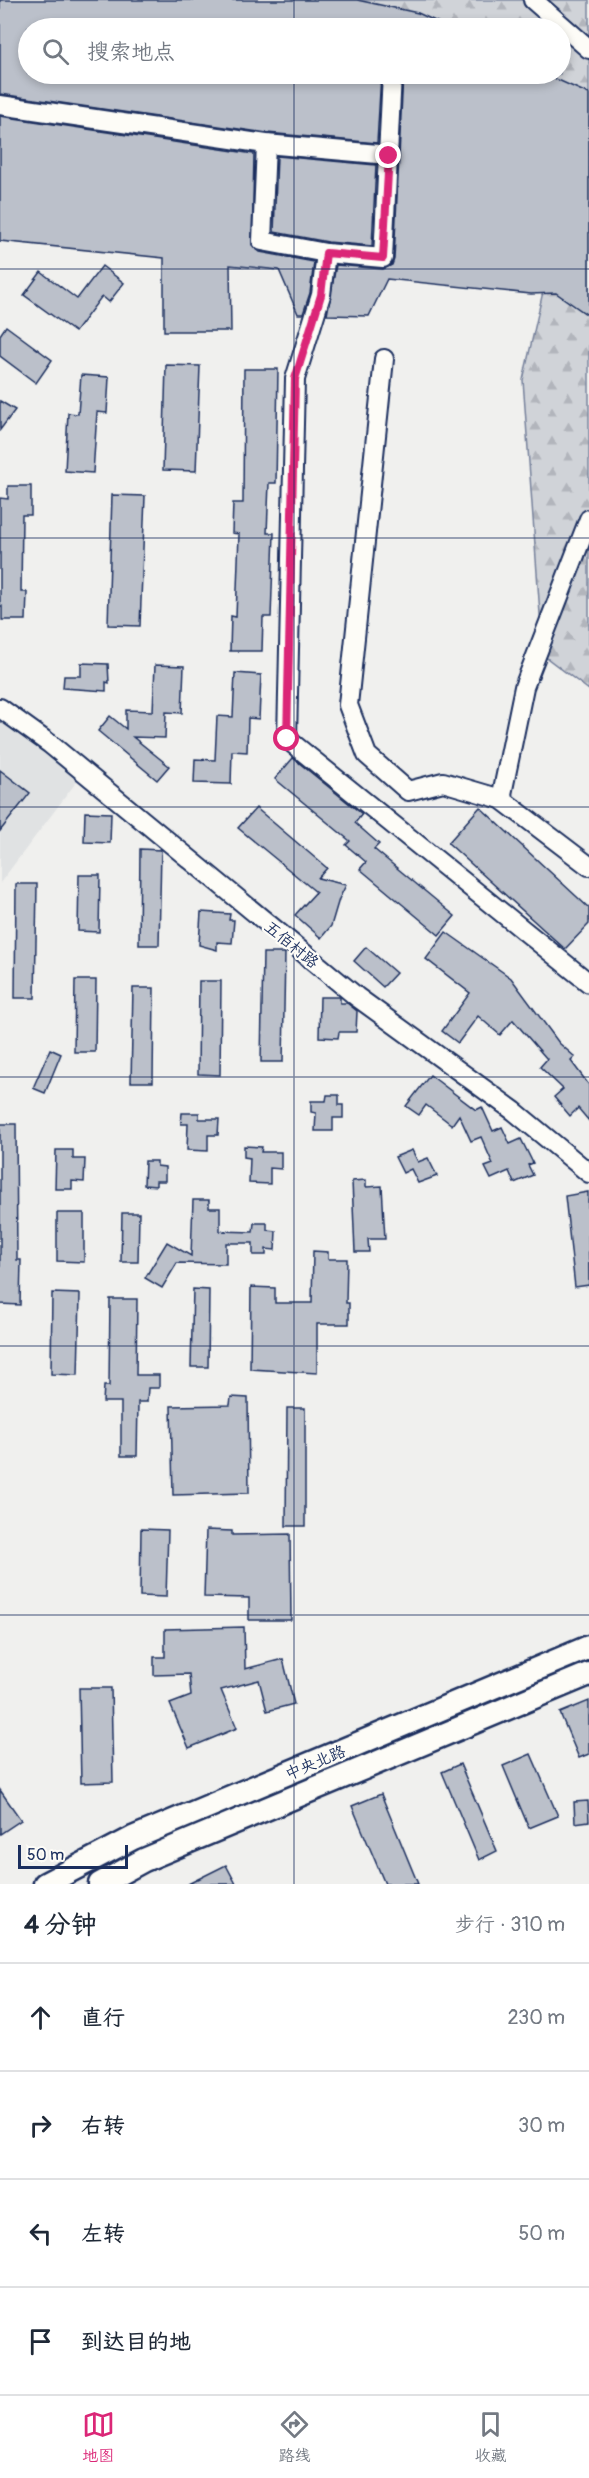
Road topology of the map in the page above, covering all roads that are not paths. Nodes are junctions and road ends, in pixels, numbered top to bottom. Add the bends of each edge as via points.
1 (533, 0) edge
2 (554, 18) edge
3 (571, 33) edge
4 (589, 49) edge
5 (392, 84) edge
6 (0, 105) edge
7 (266, 144) junction
8 (389, 156) junction
9 (326, 253) junction
10 (384, 359) dead end
11 (589, 519) edge
12 (0, 708) edge
13 (501, 799) junction
14 (589, 866) edge
15 (589, 983) edge
16 (589, 1173) edge
17 (589, 1647) edge
18 (589, 1674) edge
19 (45, 1884) edge
20 (100, 1884) edge

1 - 2 street
3 - 4 street
5 - 8 street
6 - 7 street
7 - 8 street
7 - 9 street via 262,241
8 - 9 street via 383,258
9 - 15 street via 321,295 295,379 287,739
10 - 13 street via 348,705 367,755 408,790 443,782
11 - 13 street via 524,687
12 - 16 street, 五佰村路 via 50,744 357,997 514,1112
13 - 14 street
17 - 19 main road, 中央北路 via 133,1838
18 - 20 main road, 中央北路 via 144,1860

